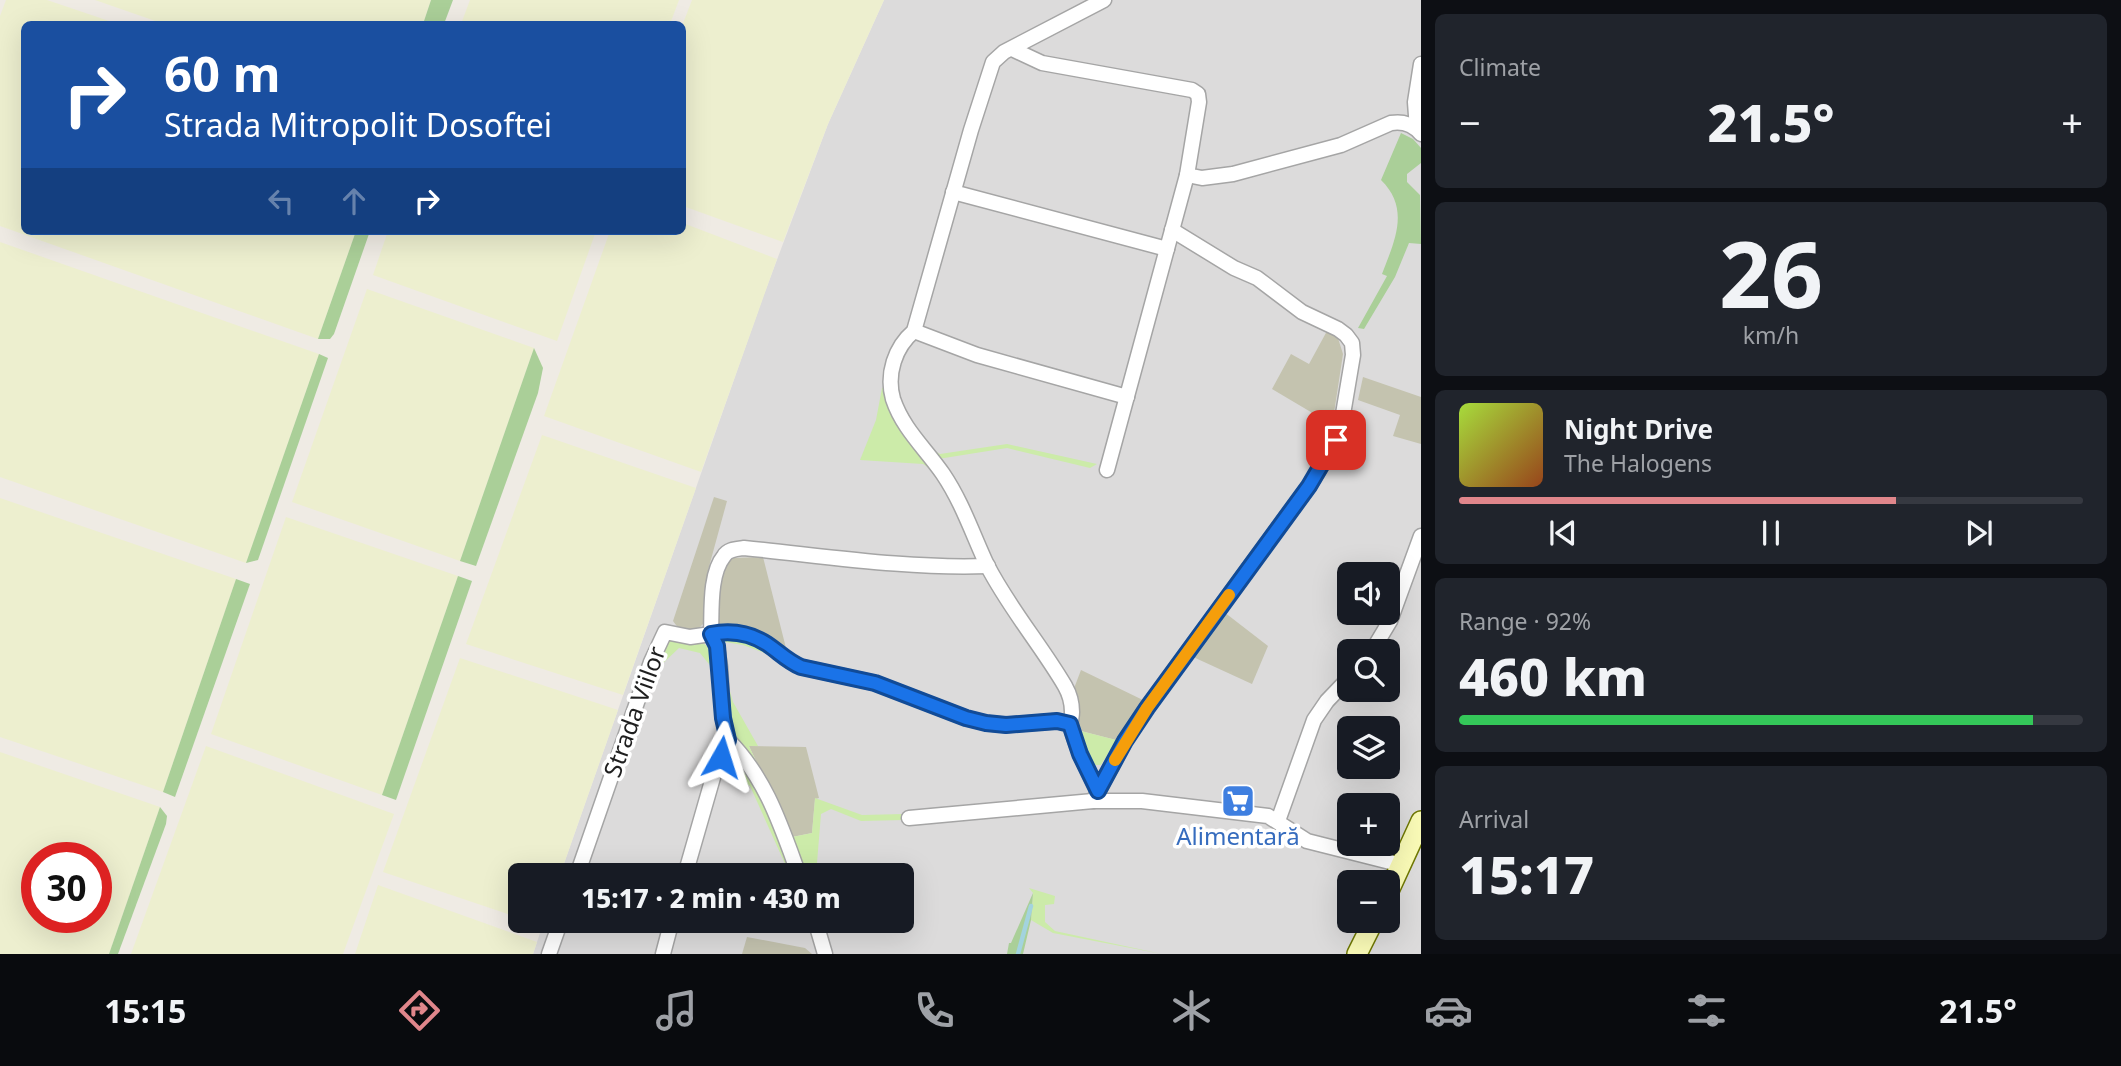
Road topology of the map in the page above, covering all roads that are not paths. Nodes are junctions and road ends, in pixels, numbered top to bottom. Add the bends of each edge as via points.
1 (1104, 0) edge
2 (1012, 49) junction
3 (1421, 64) edge
4 (1419, 132) edge
5 (1187, 175) junction
6 (953, 192) junction
7 (1172, 230) junction
8 (1167, 249) junction
9 (914, 331) junction
10 (1127, 397) junction
11 (1107, 470) dead end
12 (1421, 536) edge
13 (988, 566) junction
14 (711, 634) junction
15 (1379, 639) edge
16 (1337, 690) edge
17 (1070, 724) junction
18 (728, 740) junction
19 (1096, 796) junction
20 (909, 818) dead end
21 (1278, 821) junction
22 (1421, 821) edge
23 (581, 863) edge
24 (688, 863) edge
25 (794, 863) edge
26 (1402, 865) junction
27 (1400, 870) edge
28 (556, 933) edge
29 (669, 933) edge
30 (819, 933) edge
31 (1368, 933) edge
32 (549, 954) edge
33 (663, 954) edge
34 (825, 954) edge
35 (1357, 954) edge

1 - 2 street
2 - 5 street via 1042,64 1198,94
2 - 6 street via 993,62
3 - 4 street via 1415,102
4 - 5 street via 1410,124 1391,123 1340,145 1233,174
5 - 7 street
6 - 8 street
6 - 9 street
7 - 8 street
7 - 19 street via 1257,278 1302,312 1338,329 1352,344 1353,355 1341,426 1329,453 1147,708
8 - 10 street
9 - 10 street via 977,355
9 - 13 street via 895,358 892,396 903,422 943,474
10 - 11 street
12 - 15 street
13 - 14 street via 731,550 723,556 717,572
13 - 17 street via 1066,688 1072,710
14 - 17 street via 739,633 755,638 801,667 875,683 966,718 1006,725
14 - 18 street via 717,646
14 - 23 street, Strada Viilor via 690,637 665,632
16 - 21 street via 1314,720
17 - 19 street
18 - 24 street
18 - 25 street via 769,797
19 - 20 street
19 - 21 street via 1268,816
21 - 26 street via 1307,841
22 - 26 street
26 - 27 street
28 - 32 street
29 - 33 street
30 - 34 street
31 - 35 street

